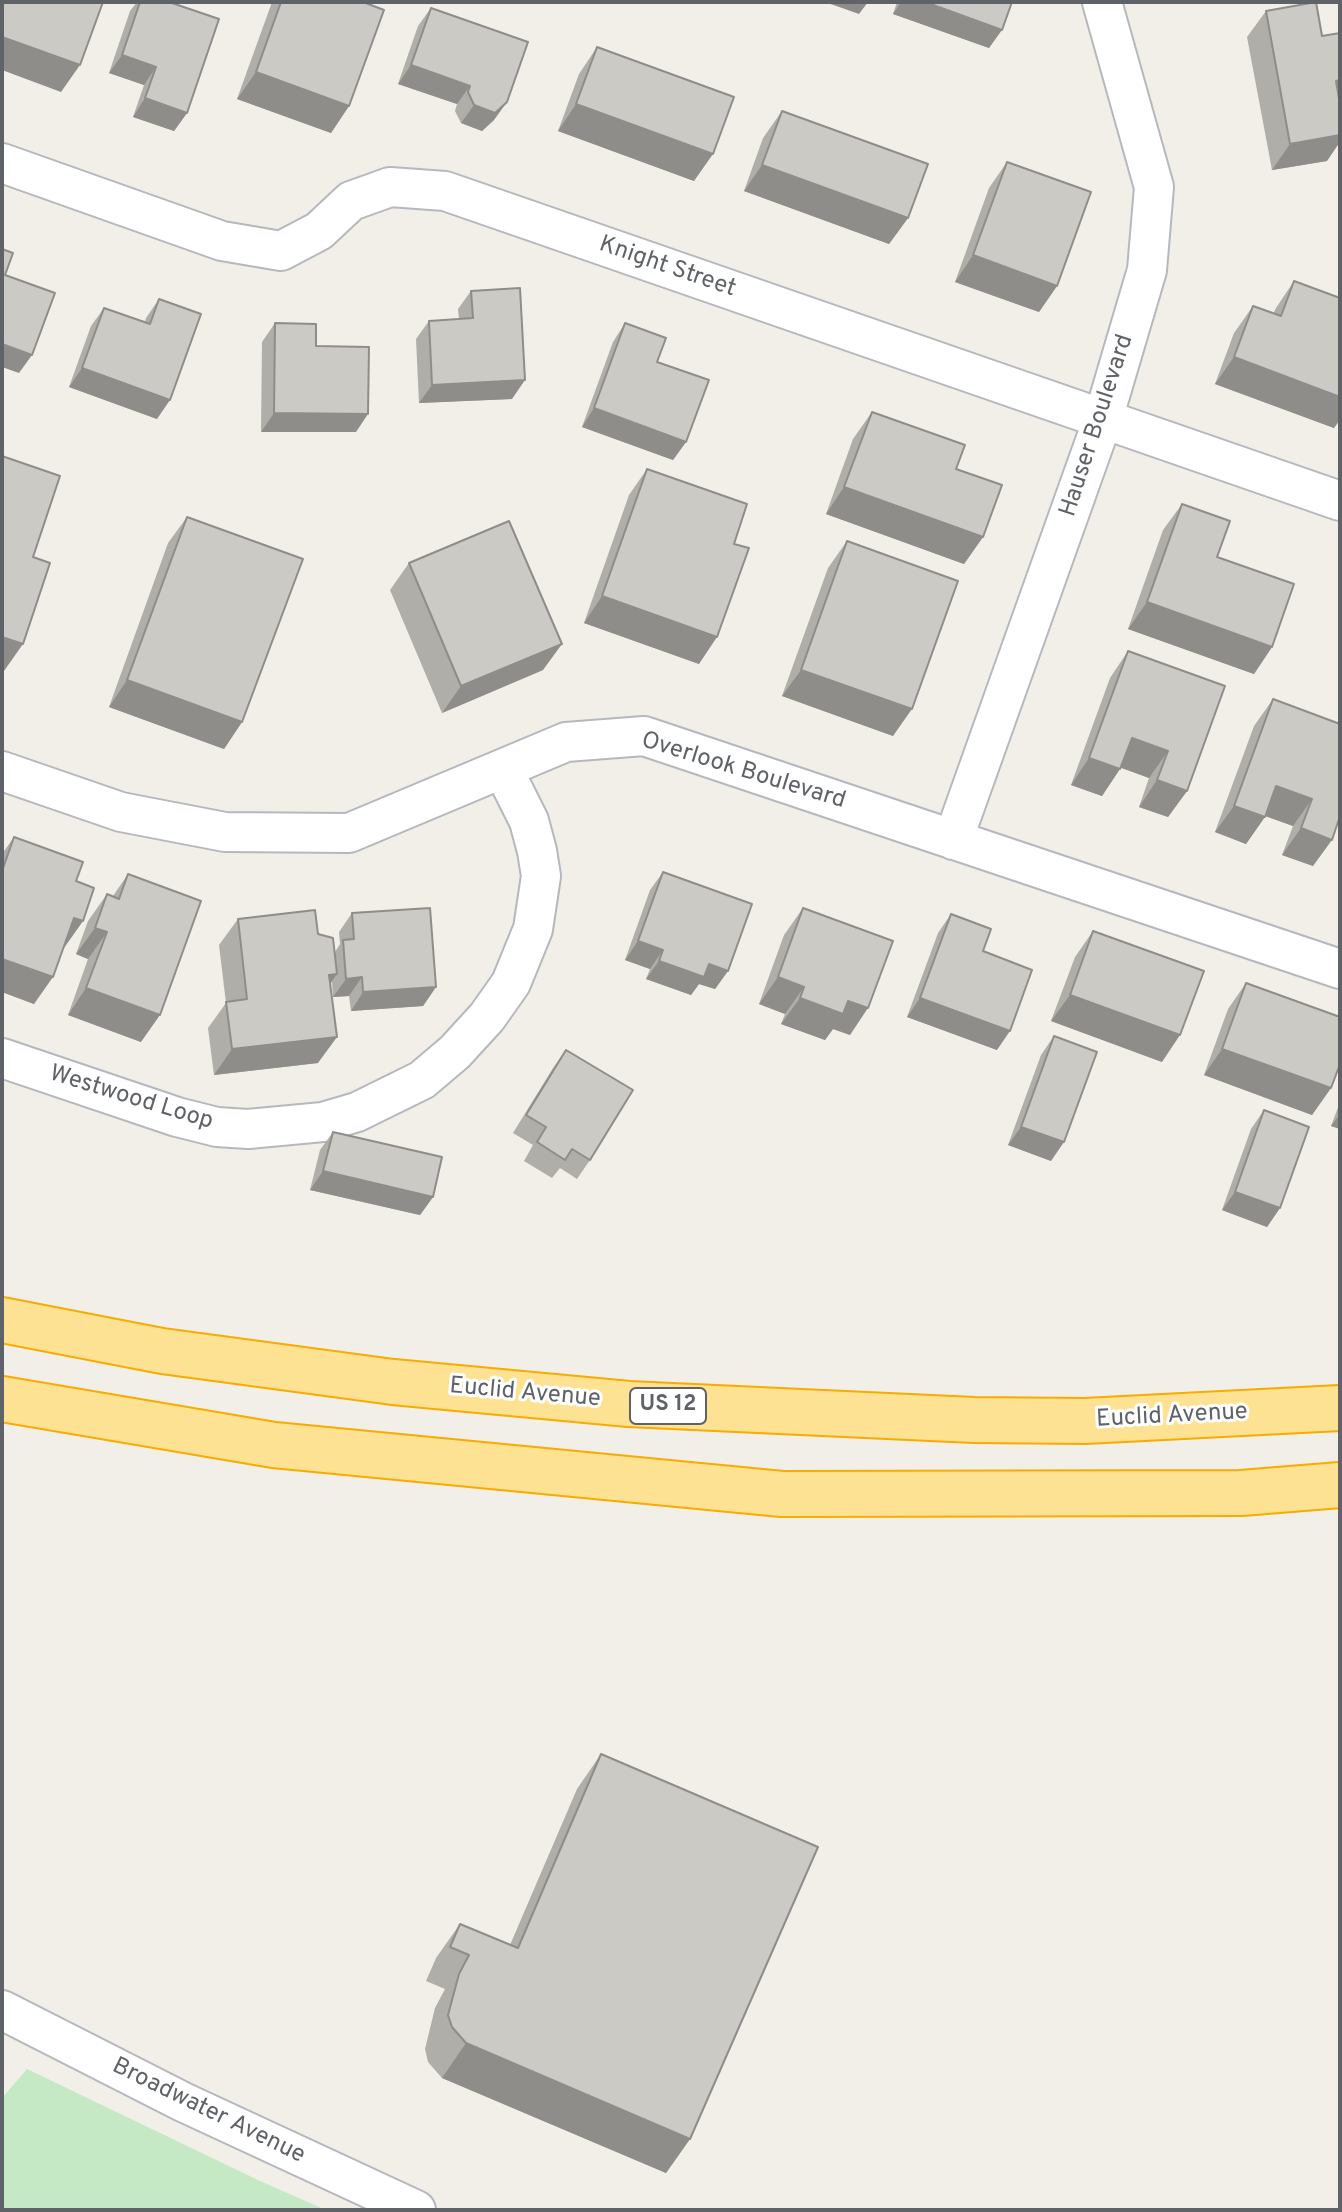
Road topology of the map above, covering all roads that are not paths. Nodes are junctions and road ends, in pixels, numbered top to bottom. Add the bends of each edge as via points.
1 (1102, 2) edge
2 (2, 163) edge
3 (1103, 419) junction
4 (1340, 501) edge
5 (503, 769) junction
6 (2, 771) edge
7 (953, 840) junction
8 (1340, 969) edge
9 (2, 1058) edge
10 (2, 1320) edge
11 (2, 1399) edge
12 (1340, 1408) edge
13 (1340, 1485) edge
14 (2, 2010) edge
15 (416, 2210) edge

1 - 3 street, Hauser Boulevard via 1154,187 1147,270
2 - 3 street, Knight Street via 222,241 281,251 319,231 351,201 390,187 445,191
3 - 4 street, Knight Street
3 - 7 street, Hauser Boulevard
5 - 6 street, Overlook Boulevard via 349,833 225,832 121,812
5 - 7 street, Overlook Boulevard via 566,742 644,736
5 - 9 street, Westwood Loop via 529,821 537,851 541,876 533,929 511,983 487,1017 422,1080 357,1112 323,1122 233,1128 177,1117
7 - 8 street, Overlook Boulevard
10 - 12 highway, Euclid Avenue / US 12 via 193,1355 393,1382 629,1404 1022,1421
11 - 13 highway via 274,1445 782,1494 1241,1493
14 - 15 street, Broadwater Avenue via 183,2102

